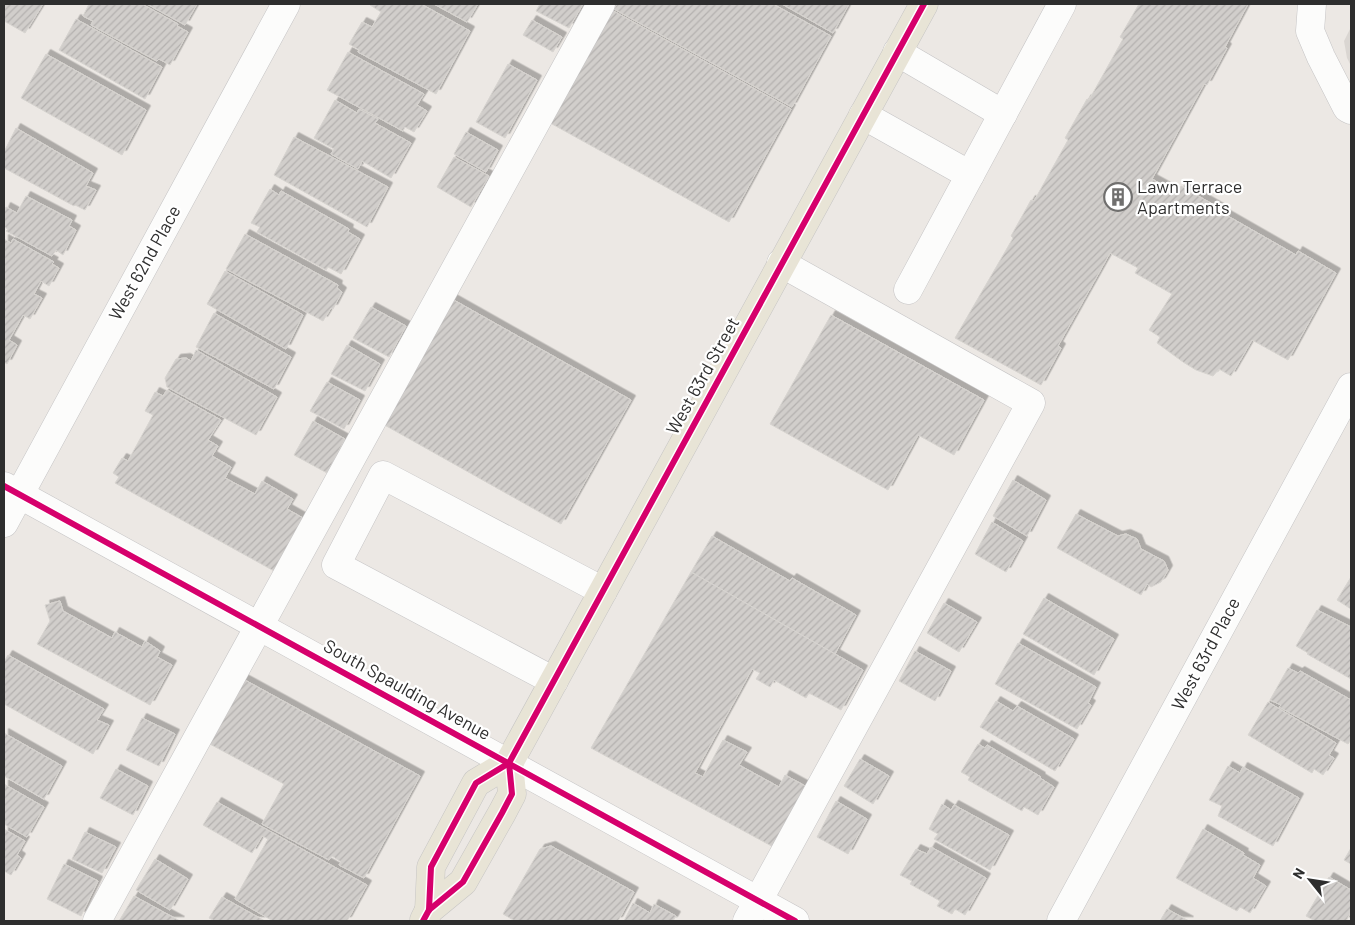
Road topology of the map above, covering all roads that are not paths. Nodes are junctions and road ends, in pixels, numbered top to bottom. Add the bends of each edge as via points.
1 (286, 4) edge
2 (601, 4) edge
3 (924, 4) edge
4 (1062, 4) edge
5 (1312, 4) edge
6 (897, 52) junction
7 (1351, 110) edge
8 (1002, 114) junction
9 (863, 115) junction
10 (970, 175) junction
11 (781, 264) junction
12 (908, 290) dead end
13 (1351, 387) edge
14 (12, 490) edge
15 (4, 523) edge
16 (603, 591) junction
17 (259, 626) junction
18 (554, 681) junction
19 (509, 763) junction
20 (753, 911) edge
21 (426, 916) edge
22 (97, 921) edge
23 (795, 921) edge
24 (1061, 921) edge

1 - 14 street, West 62nd Place
2 - 17 street
3 - 6 main road, West 63rd Street
4 - 8 street
5 - 7 street via 1310,31
6 - 8 street
6 - 9 main road, West 63rd Street
8 - 10 street
9 - 10 street
9 - 11 main road, West 63rd Street
10 - 12 street
11 - 16 main road, West 63rd Street
11 - 20 street via 1031,403
13 - 24 street, West 63rd Place
14 - 15 street, West 62nd Place
14 - 17 street, South Spaulding Avenue
16 - 18 main road, West 63rd Street
16 - 18 street via 383,475 336,565
17 - 19 street, South Spaulding Avenue
17 - 22 street
18 - 19 main road, West 63rd Street
19 - 20 street, South Spaulding Avenue
19 - 21 main road via 512,794 502,813 463,882
19 - 21 main road via 476,783 431,867
20 - 23 street, South Spaulding Avenue

